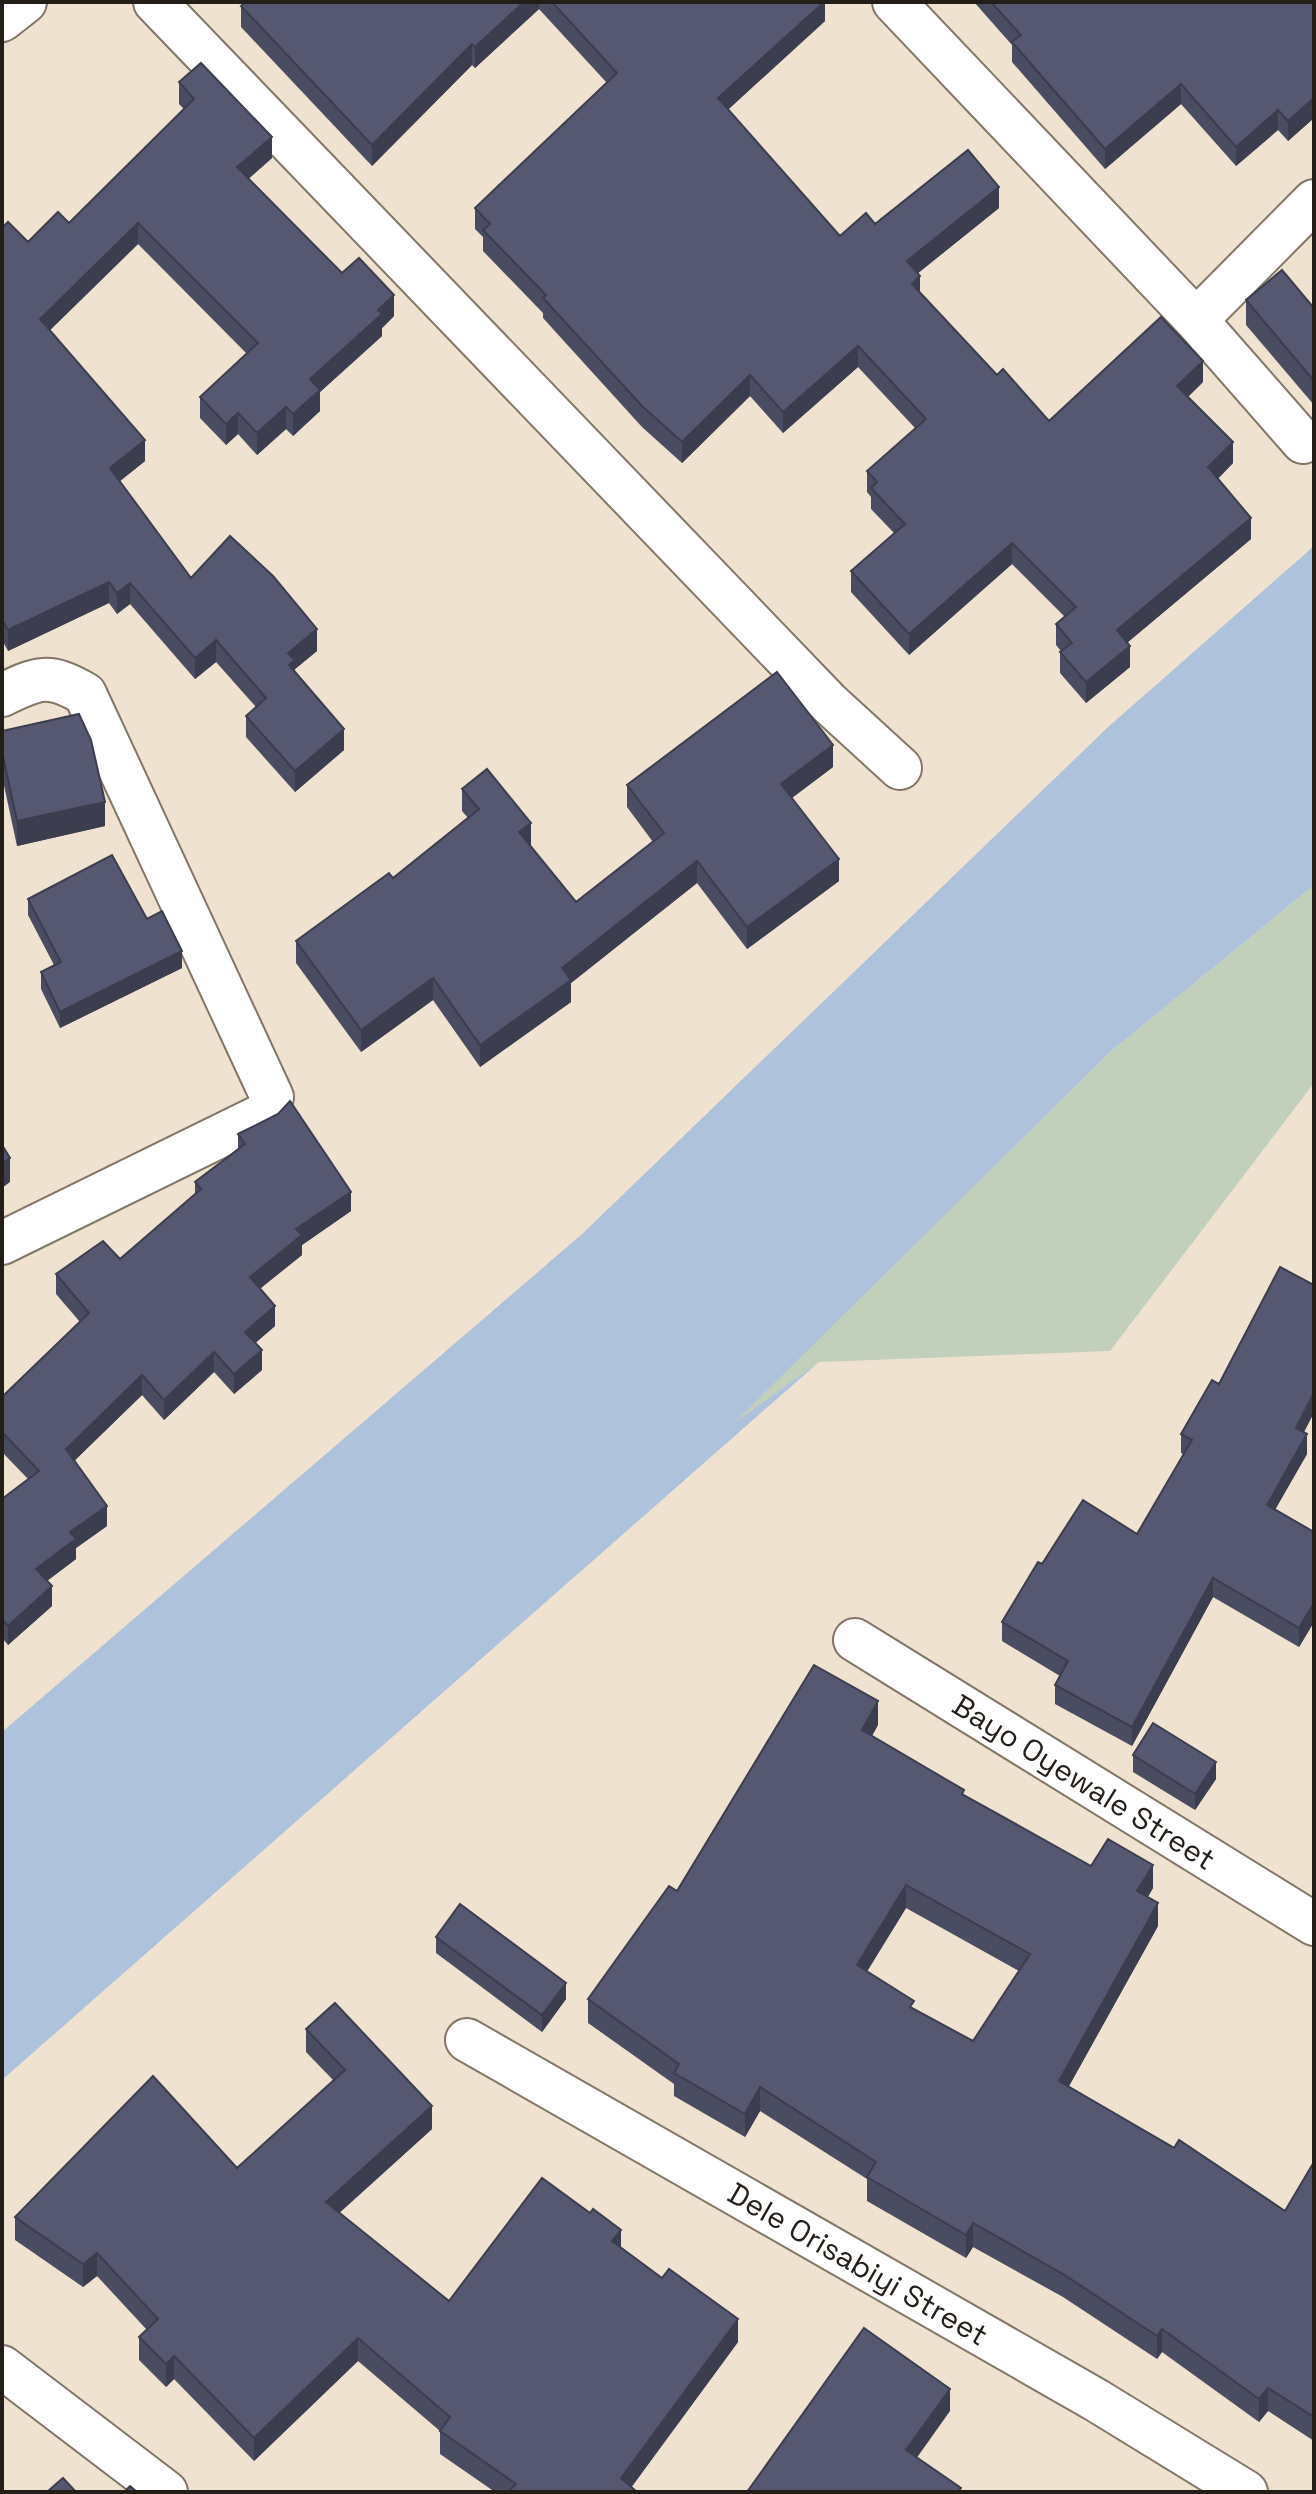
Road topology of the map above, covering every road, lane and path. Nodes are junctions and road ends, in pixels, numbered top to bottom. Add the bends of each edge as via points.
1 (25, 2) edge
2 (155, 2) edge
3 (894, 2) edge
4 (2, 20) edge
5 (1314, 201) edge
6 (1196, 320) junction
7 (1303, 442) dead end
8 (2, 695) edge
9 (900, 768) dead end
10 (2, 1243) edge
11 (855, 1640) dead end
12 (1314, 1924) edge
13 (467, 2040) dead end
14 (2, 2367) edge
15 (166, 2492) edge
16 (1246, 2492) edge

1 - 4 street
2 - 9 street via 829,703
3 - 6 street
5 - 6 street
6 - 7 street
8 - 10 street via 29,682 58,679 85,694 272,1097 267,1113
11 - 12 street, Bayo Oyewale Street
13 - 16 street, Dele Orisabiyi Street via 1096,2400
14 - 15 street

